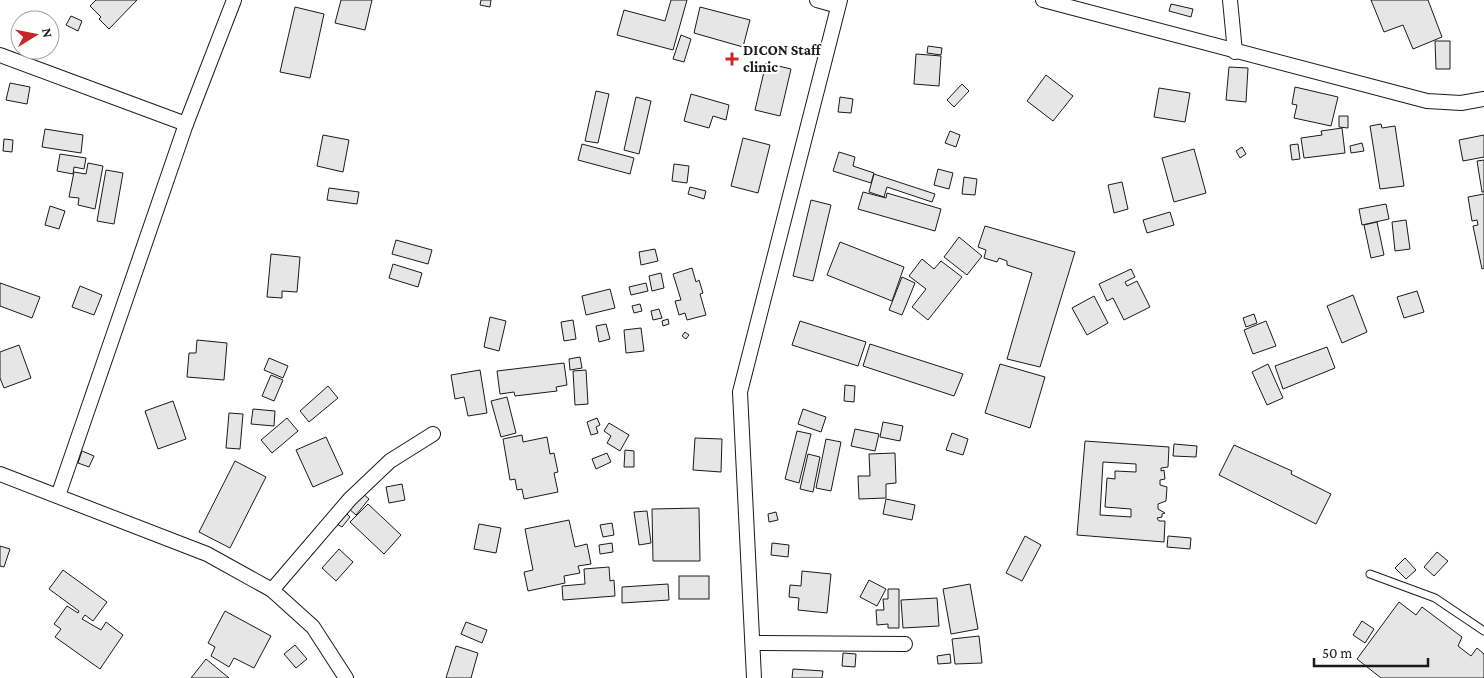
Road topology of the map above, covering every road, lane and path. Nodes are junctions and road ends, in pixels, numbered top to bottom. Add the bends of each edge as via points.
1 (234, 0) edge
2 (817, 0) edge
3 (1043, 0) edge
4 (1230, 0) edge
5 (839, 3) edge
6 (1235, 52) junction
7 (0, 55) edge
8 (1484, 99) edge
9 (186, 124) junction
10 (433, 434) dead end
11 (0, 474) edge
12 (58, 496) junction
13 (1370, 574) dead end
14 (272, 590) junction
15 (1484, 631) edge
16 (753, 642) junction
17 (906, 644) dead end
18 (346, 678) edge
19 (754, 678) edge

1 - 9 street
2 - 5 street
3 - 6 street
4 - 6 street
5 - 16 street via 740,392
6 - 8 street via 1427,102 1462,104
7 - 9 street
9 - 12 street
10 - 14 street via 390,461 350,499
11 - 12 street
12 - 14 street via 207,554
13 - 15 lane via 1435,598
14 - 18 street via 313,627
16 - 17 street
16 - 19 street

